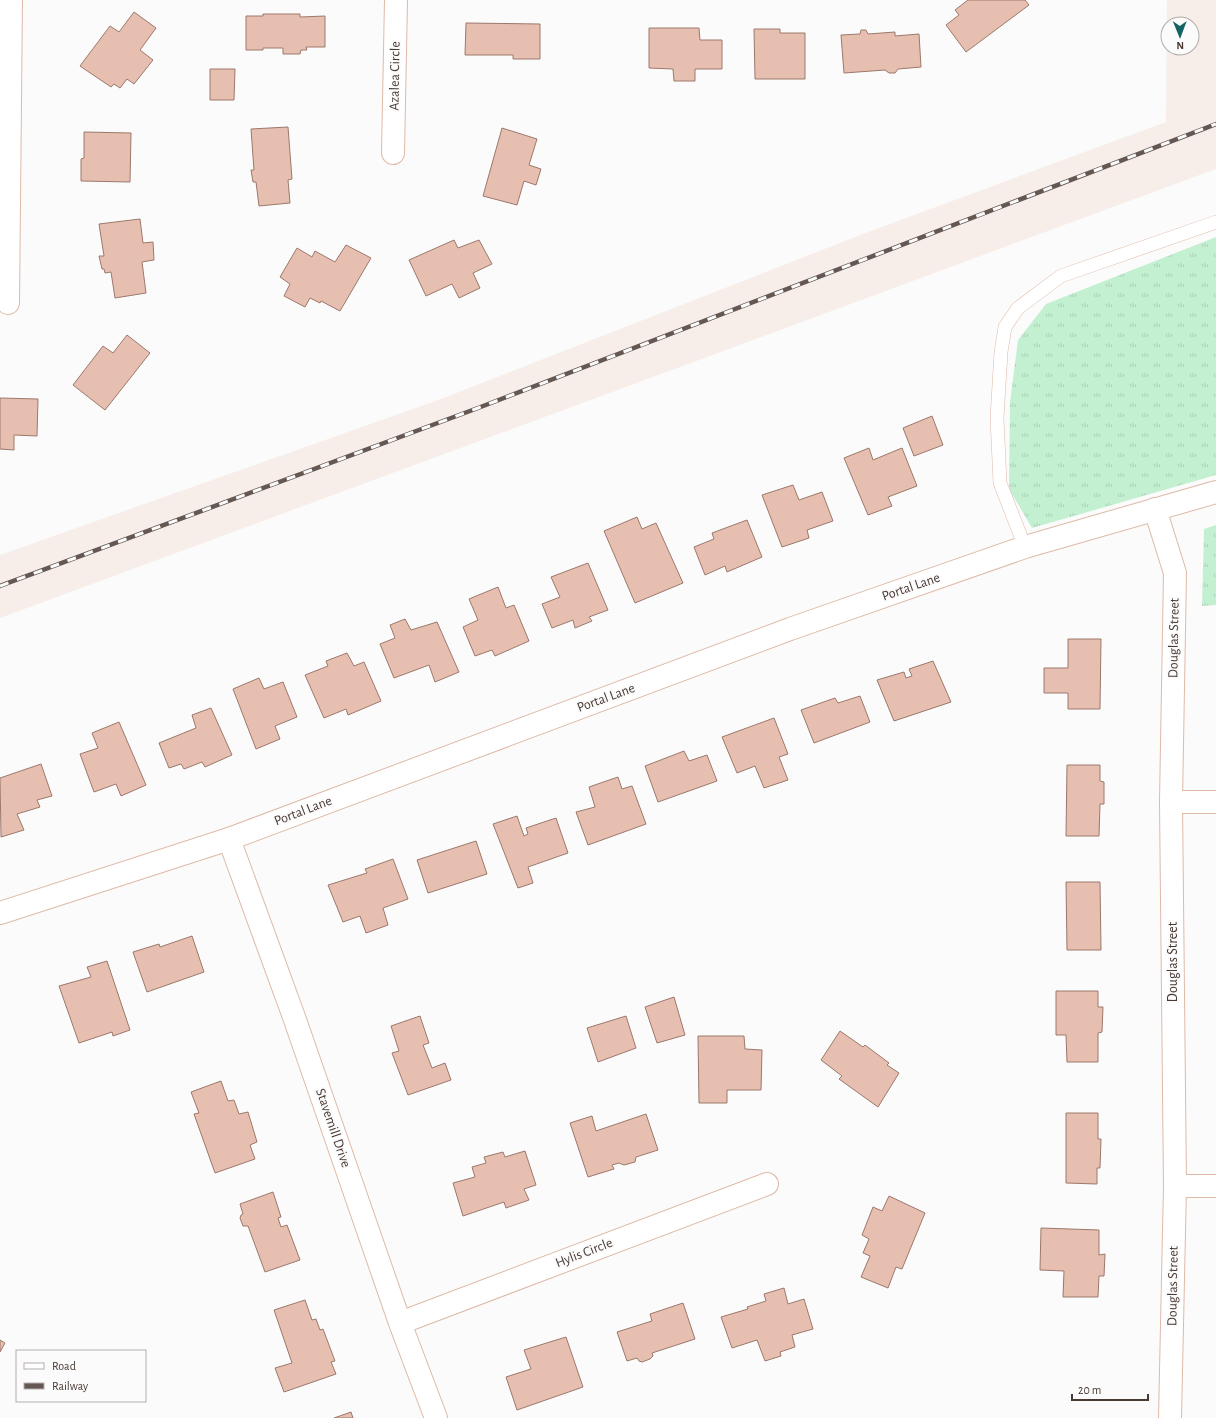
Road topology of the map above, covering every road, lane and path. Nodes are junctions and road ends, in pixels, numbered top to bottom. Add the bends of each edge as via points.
1 (11, 0) edge
2 (396, 0) edge
3 (393, 153) dead end
4 (1216, 222) edge
5 (8, 303) dead end
6 (1216, 492) edge
7 (1155, 509) junction
8 (1025, 546) junction
9 (1171, 802) junction
10 (1216, 802) edge
11 (229, 839) junction
12 (0, 913) edge
13 (767, 1184) dead end
14 (1174, 1186) junction
15 (1216, 1186) edge
16 (400, 1323) junction
17 (436, 1418) edge
18 (1170, 1418) edge

1 - 5 street
2 - 3 street, Azalea Circle
4 - 8 lane via 1061,276 1018,308 1005,327 997,418 1000,483
6 - 7 street, Portal Lane
7 - 8 street, Portal Lane
7 - 9 street, Douglas Street via 1175,573
8 - 11 street, Portal Lane via 790,629
9 - 10 street
9 - 14 street, Douglas Street
11 - 12 street, Portal Lane
11 - 16 street, Stavemill Drive
13 - 16 street, Hylis Circle
14 - 15 street
14 - 18 street, Douglas Street
16 - 17 street, Stavemill Drive

